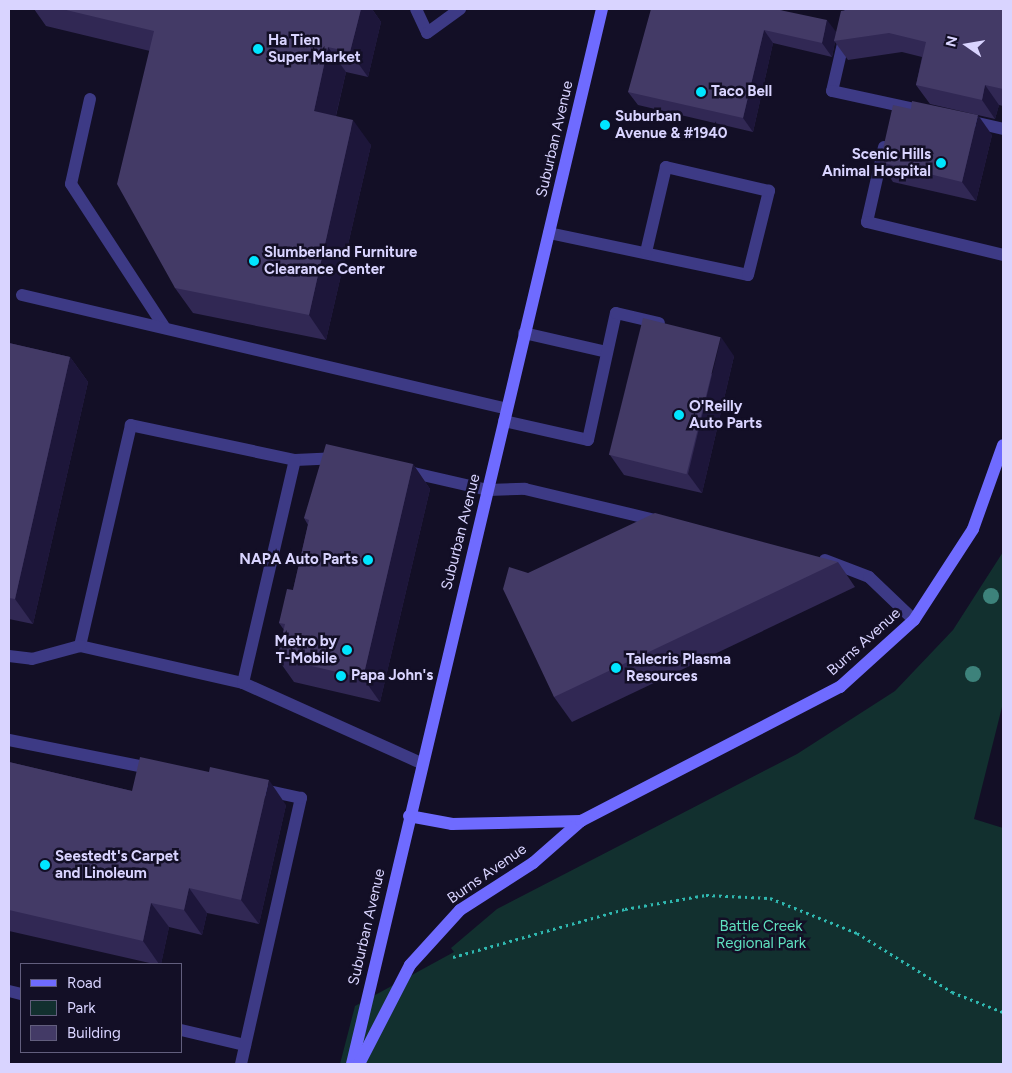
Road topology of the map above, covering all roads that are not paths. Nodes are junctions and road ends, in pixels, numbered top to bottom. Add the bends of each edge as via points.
1 (416, 9) edge
2 (460, 9) edge
3 (602, 9) edge
4 (851, 9) edge
5 (90, 99) dead end
6 (1003, 129) edge
7 (884, 146) edge
8 (549, 233) junction
9 (646, 252) junction
10 (1003, 255) edge
11 (22, 295) dead end
12 (670, 325) edge
13 (165, 328) junction
14 (524, 333) junction
15 (606, 352) junction
16 (505, 415) junction
17 (1003, 445) edge
18 (295, 460) junction
19 (356, 460) edge
20 (394, 469) edge
21 (488, 490) junction
22 (677, 525) edge
23 (807, 556) edge
24 (914, 620) junction
25 (80, 646) junction
26 (9, 656) edge
27 (243, 683) junction
28 (9, 740) edge
29 (421, 763) junction
30 (164, 771) edge
31 (252, 788) edge
32 (409, 816) junction
33 (581, 821) junction
34 (182, 1030) edge
35 (245, 1044) junction
36 (241, 1064) edge
37 (352, 1064) edge
38 (359, 1064) edge

1 - 2 lane via 427,32
3 - 8 street, Suburban Avenue
4 - 6 lane via 832,91
5 - 13 lane via 72,184
7 - 10 lane via 867,222
8 - 9 lane
8 - 14 street, Suburban Avenue
9 - 9 lane via 748,275 769,191 666,167
11 - 13 lane
12 - 15 lane via 616,313
13 - 16 lane
14 - 15 lane
14 - 16 street, Suburban Avenue
15 - 16 lane via 588,440
16 - 21 street, Suburban Avenue
17 - 24 street, Burns Avenue via 973,529
18 - 19 lane
18 - 25 lane via 131,425
18 - 27 lane
20 - 21 lane
21 - 22 lane via 525,489
21 - 29 street, Suburban Avenue
23 - 24 lane via 869,577
24 - 33 street, Burns Avenue via 840,687
25 - 26 lane via 32,659
25 - 27 lane
27 - 29 lane
28 - 30 lane
29 - 32 street, Suburban Avenue
31 - 35 lane via 301,798
32 - 33 street, Burns Avenue via 452,824
32 - 37 street, Suburban Avenue
33 - 38 street, Burns Avenue via 534,863 460,910 434,935 410,965
34 - 35 lane
35 - 36 lane

